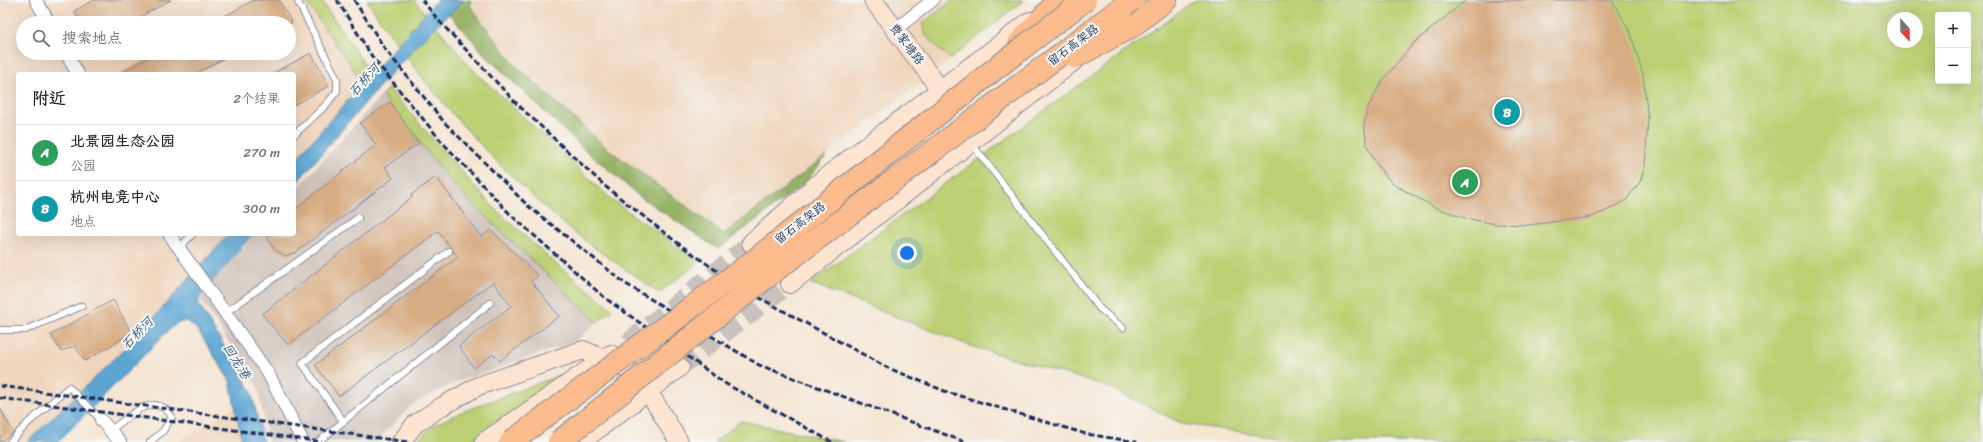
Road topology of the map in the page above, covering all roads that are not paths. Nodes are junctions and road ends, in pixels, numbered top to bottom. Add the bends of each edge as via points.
1 (36, 0) edge
2 (297, 0) edge
3 (874, 0) edge
4 (933, 0) edge
5 (1058, 0) edge
6 (1085, 0) edge
7 (1132, 0) edge
8 (1151, 0) edge
9 (1166, 0) edge
10 (45, 16) edge
11 (896, 29) junction
12 (70, 60) edge
13 (77, 72) edge
14 (992, 72) junction
15 (940, 89) junction
16 (1012, 91) junction
17 (296, 133) edge
18 (970, 142) junction
19 (358, 218) dead end
20 (170, 236) edge
21 (191, 236) edge
22 (751, 243) tunnel mouth
23 (179, 248) junction
24 (448, 251) dead end
25 (790, 284) tunnel mouth
26 (490, 303) dead end
27 (82, 306) dead end
28 (225, 313) junction
29 (1123, 328) dead end
30 (0, 330) edge
31 (623, 346) tunnel mouth
32 (604, 359) junction
33 (680, 367) tunnel mouth
34 (648, 391) junction
35 (101, 420) joint
36 (344, 421) junction
37 (110, 431) junction
38 (10, 442) edge
39 (120, 442) edge
40 (150, 442) edge
41 (303, 442) edge
42 (318, 442) edge
43 (401, 442) edge
44 (484, 442) edge
45 (511, 442) edge
46 (559, 442) edge
47 (581, 442) edge
48 (679, 442) edge

1 - 10 street
2 - 17 lane via 337,79 337,91
3 - 11 main road, 费家塘路
4 - 11 street
5 - 14 highway, bridge
5 - 15 main road
6 - 14 highway, 留石高架路, bridge
7 - 16 highway, 留石高架路, bridge
8 - 18 main road
9 - 16 highway, bridge via 1132,26
11 - 15 main road, 费家塘路
12 - 13 street
14 - 45 highway, 留石高架路, bridge via 756,259
15 - 22 main road via 823,179
16 - 46 highway, 留石高架路, bridge via 764,279
18 - 25 main road
18 - 29 lane via 1100,309
19 - 28 lane
20 - 23 street
21 - 23 lane
23 - 28 street
24 - 36 lane via 302,363
26 - 36 lane
27 - 30 lane via 25,330
28 - 41 street via 268,373
31 - 32 main road
32 - 34 main road via 627,369
32 - 43 main road via 583,350 478,386 415,424
32 - 44 main road
33 - 34 main road
34 - 47 main road
34 - 48 main road
35 - 37 street
35 - 38 lane via 69,387
36 - 42 lane
37 - 39 street
37 - 40 lane via 143,407 156,404 167,408 172,417 163,431

